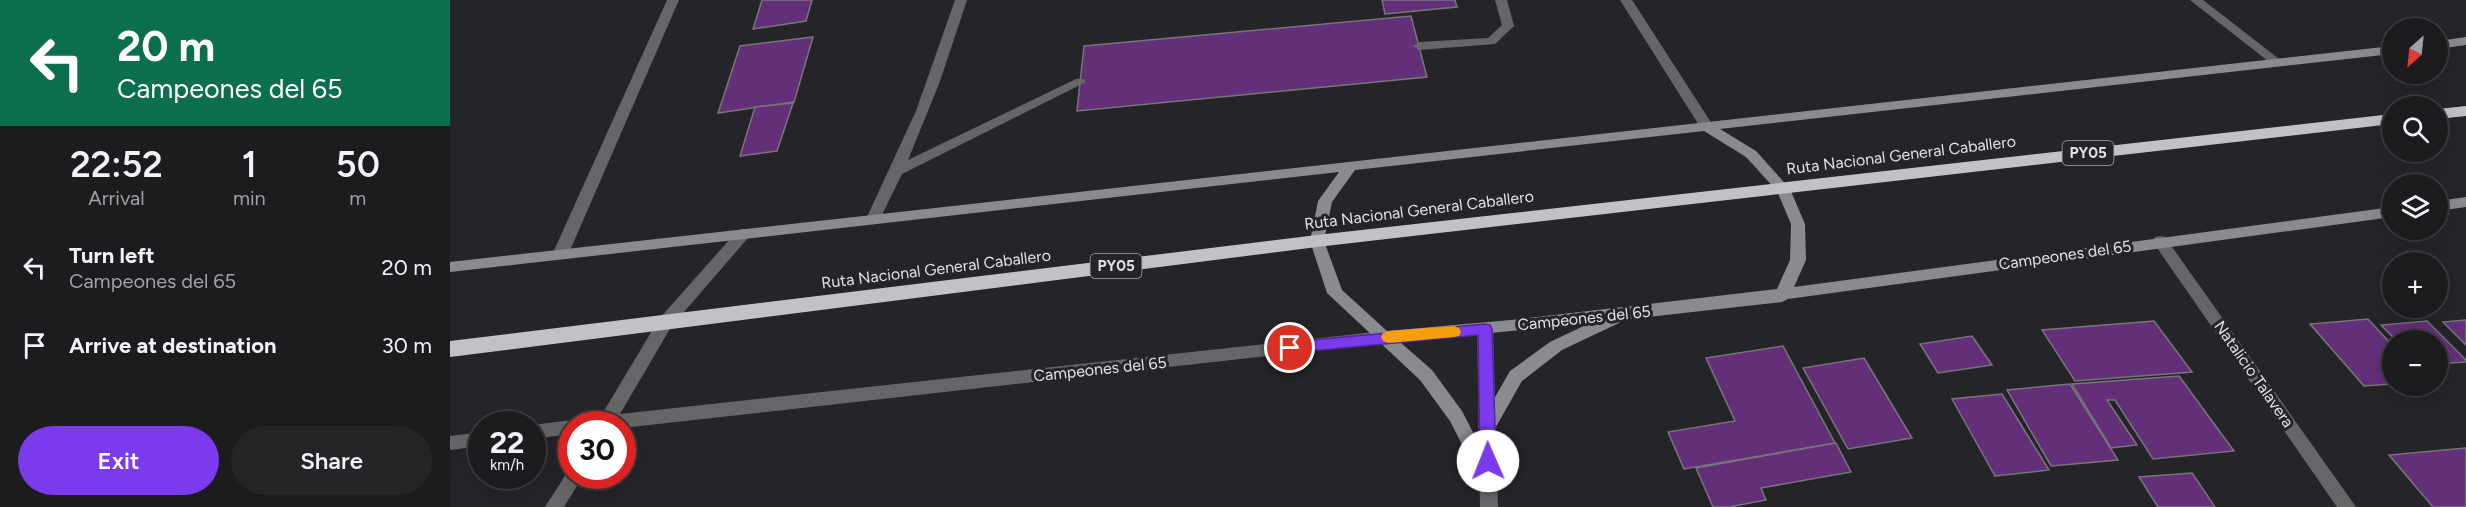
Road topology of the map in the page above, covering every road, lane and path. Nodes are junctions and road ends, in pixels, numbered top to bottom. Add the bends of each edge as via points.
1 (673, 0) edge
2 (961, 0) edge
3 (1501, 0) edge
4 (1626, 0) edge
5 (2196, 0) edge
6 (2466, 41) edge
7 (2448, 44) edge
8 (1419, 46) dead end
9 (2382, 51) edge
10 (2277, 62) junction
11 (1080, 82) dead end
12 (2466, 111) edge
13 (2448, 113) edge
14 (2382, 120) edge
15 (1707, 127) junction
16 (1351, 166) junction
17 (897, 171) junction
18 (1783, 189) junction
19 (2466, 202) edge
20 (2448, 205) edge
21 (2382, 213) edge
22 (873, 219) junction
23 (743, 234) junction
24 (2160, 241) junction
25 (1317, 242) junction
26 (560, 255) junction
27 (450, 267) edge
28 (1782, 296) junction
29 (1624, 313) junction
30 (665, 323) junction
31 (1485, 329) junction
32 (1384, 337) junction
33 (450, 349) edge
34 (610, 411) edge
35 (636, 420) edge
36 (1487, 427) junction
37 (468, 441) edge
38 (450, 443) edge
39 (1488, 478) junction
40 (566, 489) edge
41 (554, 507) edge
42 (1489, 507) edge
43 (2347, 507) edge

1 - 26 street
2 - 17 street via 950,38
3 - 8 street via 1508,26 1491,41
4 - 15 street
5 - 10 street
6 - 7 street
9 - 10 street
10 - 15 street
11 - 17 street
12 - 13 highway
14 - 18 highway, Ruta Nacional General Caballero / PY05
15 - 16 street
15 - 18 street via 1751,154
16 - 22 street
16 - 25 street via 1325,201
17 - 22 street
18 - 25 highway, Ruta Nacional General Caballero / PY05
18 - 28 street via 1798,224 1798,260
19 - 20 street
21 - 24 street, Campeones del 65
22 - 23 street
23 - 26 street
23 - 30 street
24 - 28 street, Campeones del 65
24 - 43 street, Natalicio Talavera
25 - 30 highway, Ruta Nacional General Caballero / PY05
25 - 32 street via 1335,293
26 - 27 street
28 - 29 street, Campeones del 65
29 - 31 street, Campeones del 65
29 - 36 street via 1556,346 1516,376
30 - 33 highway, Ruta Nacional General Caballero / PY05
30 - 34 street
31 - 32 street, Campeones del 65
31 - 36 street
32 - 35 street, Campeones del 65
32 - 39 street via 1426,375 1456,416
36 - 39 street
37 - 38 street
39 - 42 street
40 - 41 street

